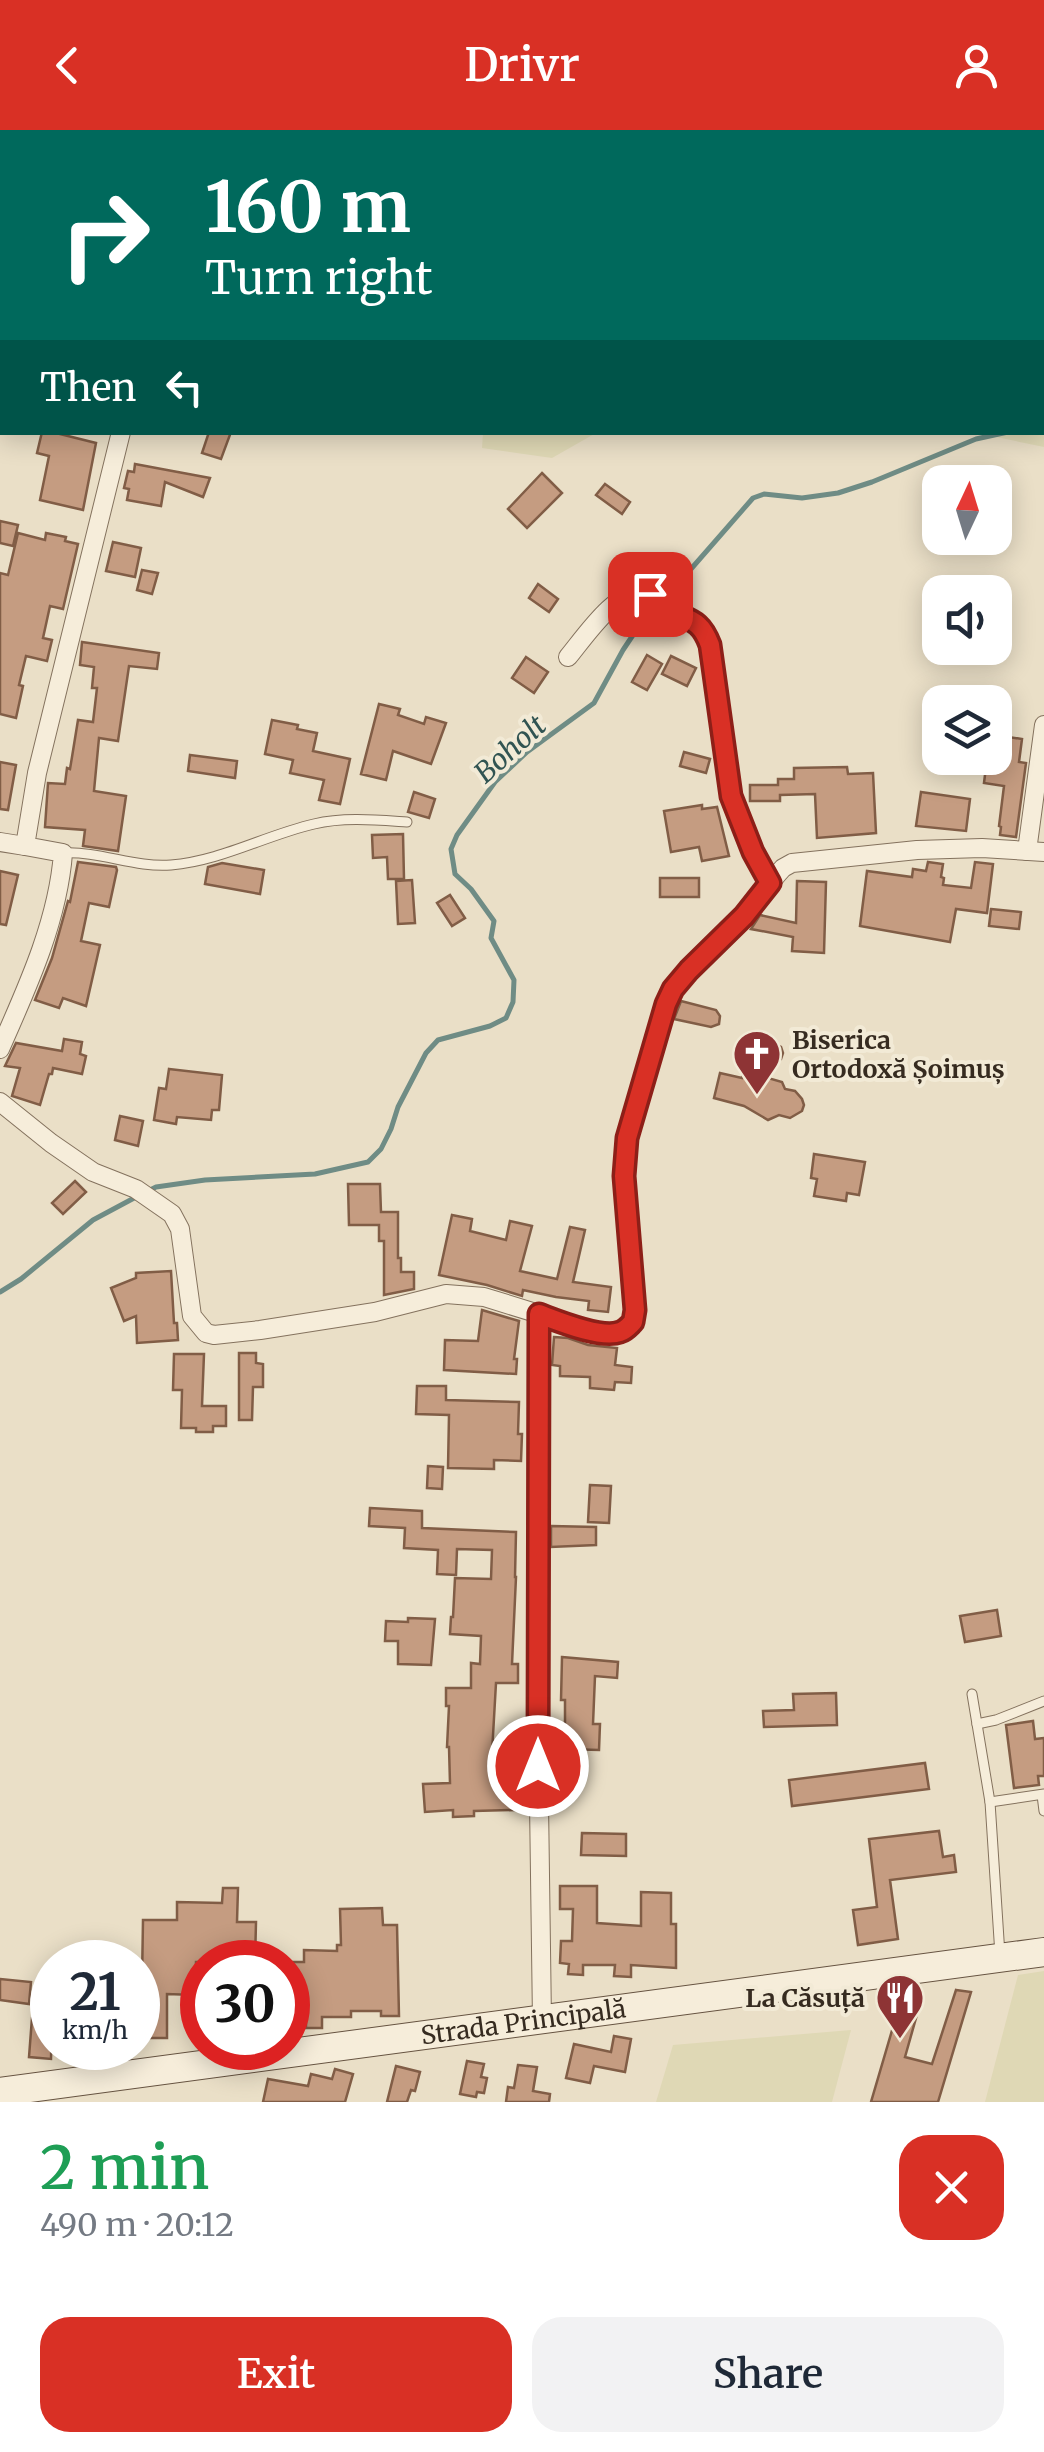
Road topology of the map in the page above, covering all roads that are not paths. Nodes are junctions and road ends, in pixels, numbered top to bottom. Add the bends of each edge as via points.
1 (120, 435) edge
2 (568, 657) dead end
3 (1044, 725) edge
4 (407, 822) dead end
5 (0, 842) edge
6 (26, 846) junction
7 (1036, 852) edge
8 (64, 854) junction
9 (770, 883) junction
10 (0, 1050) edge
11 (0, 1102) edge
12 (539, 1314) junction
13 (972, 1694) dead end
14 (1044, 1702) edge
15 (978, 1724) junction
16 (1043, 1795) edge
17 (990, 1802) junction
18 (1044, 1811) edge
19 (1044, 1952) edge
20 (1000, 1957) junction
21 (542, 2021) junction
22 (0, 2092) edge

1 - 6 street via 37,773
2 - 9 street via 630,594 656,599 694,620 710,645 731,796
3 - 7 street
4 - 8 lane via 316,823 168,866
5 - 6 street
6 - 8 street
7 - 9 street via 951,848 818,859 783,868
8 - 10 street via 49,924
9 - 12 street via 673,989 658,1026 624,1159 633,1322 608,1334
11 - 12 street via 93,1172 136,1189 172,1214 192,1316 206,1332 374,1312 446,1294 484,1297
12 - 21 street
13 - 15 lane
14 - 15 lane
15 - 17 lane
16 - 17 lane
16 - 18 lane
17 - 20 lane
19 - 20 main road, Strada Principală
20 - 21 main road, Strada Principală
21 - 22 main road, Strada Principală

